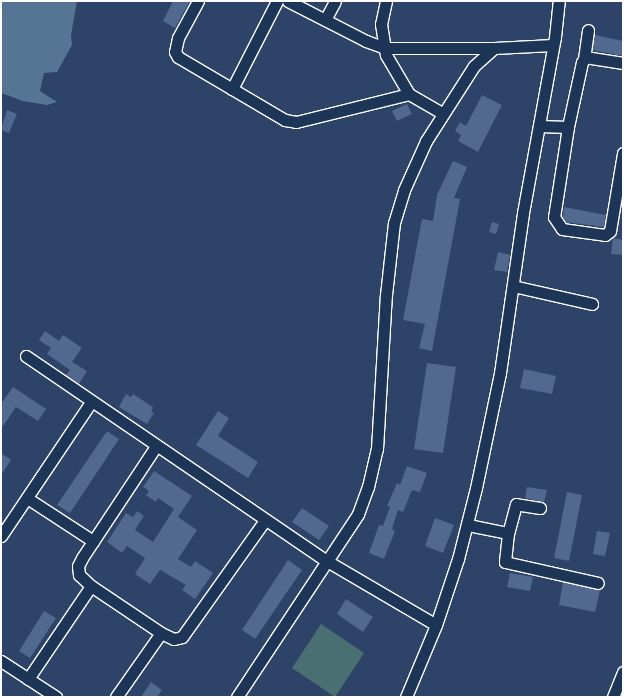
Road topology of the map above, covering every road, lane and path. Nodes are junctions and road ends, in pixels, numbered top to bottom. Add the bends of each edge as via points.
1 (198, 1) edge
2 (277, 1) edge
3 (288, 1) edge
4 (334, 1) edge
5 (386, 1) edge
6 (559, 1) edge
7 (325, 20) junction
8 (588, 30) dead end
9 (554, 45) junction
10 (385, 48) junction
11 (494, 48) junction
12 (584, 59) junction
13 (623, 63) edge
14 (232, 89) junction
15 (409, 94) junction
16 (443, 114) junction
17 (539, 126) junction
18 (568, 127) junction
19 (623, 153) edge
20 (513, 286) junction
21 (592, 304) dead end
22 (26, 356) dead end
23 (91, 402) junction
24 (156, 446) junction
25 (27, 498) junction
26 (540, 508) dead end
27 (265, 520) junction
28 (468, 525) junction
29 (508, 533) junction
30 (1, 536) edge
31 (93, 541) junction
32 (327, 561) junction
33 (598, 583) dead end
34 (91, 586) junction
35 (436, 625) junction
36 (161, 633) junction
37 (2, 665) edge
38 (623, 672) edge
39 (28, 679) junction
40 (56, 697) edge
41 (116, 697) edge
42 (237, 697) edge
43 (406, 697) edge
44 (613, 697) edge

1 - 14 street via 178,38 175,52 178,57
2 - 14 street
3 - 7 street
4 - 7 street
5 - 10 street via 381,24
6 - 9 street
7 - 10 street
8 - 12 street
9 - 11 street
9 - 17 street
10 - 11 street
10 - 15 street via 386,55
11 - 16 street via 474,66
12 - 13 street
12 - 18 street
14 - 15 street via 285,120 296,122
15 - 16 street
16 - 32 street via 426,142 404,190 394,223 386,295 377,449 368,486 358,514
17 - 18 street
17 - 20 street
18 - 19 street via 554,217 562,229 605,235 610,231
20 - 21 street
20 - 28 street via 500,372
22 - 23 street
23 - 24 street
23 - 25 street
24 - 27 street
24 - 31 street
25 - 30 street
25 - 31 street
26 - 29 street via 516,504
27 - 32 street
27 - 36 street via 182,637 174,639
28 - 29 street
28 - 35 street
29 - 33 street via 504,557 509,565
31 - 34 street via 78,566 79,575
32 - 35 street
32 - 42 street
34 - 36 street
34 - 39 street
35 - 43 street
36 - 41 street
37 - 39 street
38 - 44 street
39 - 40 street

